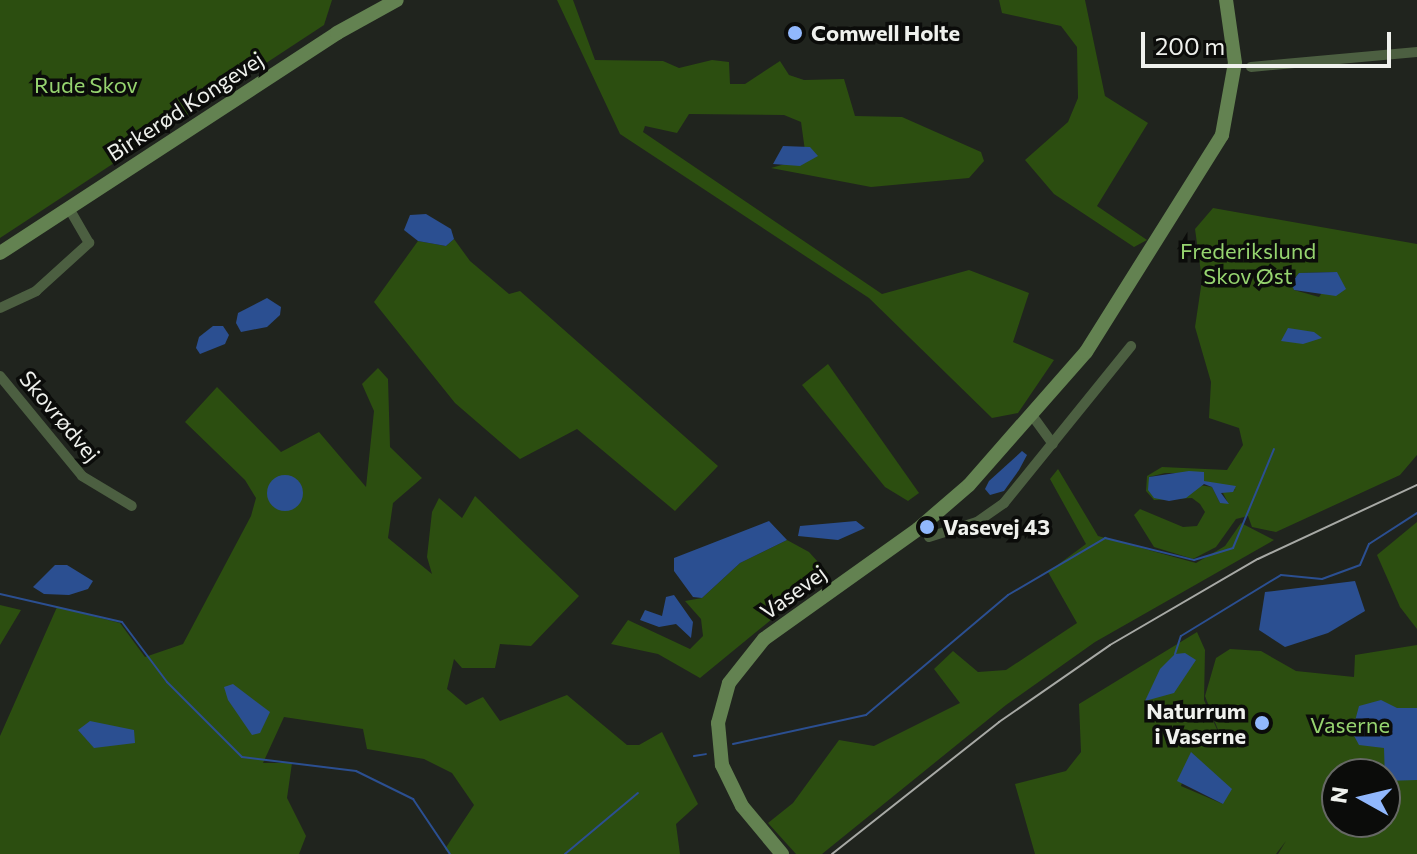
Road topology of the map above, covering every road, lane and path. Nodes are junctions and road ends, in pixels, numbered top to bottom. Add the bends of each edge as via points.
1 (397, 0) edge
2 (1226, 0) edge
3 (1417, 52) edge
4 (1251, 67) dead end
5 (69, 209) junction
6 (0, 253) edge
7 (0, 308) edge
8 (1131, 346) dead end
9 (0, 376) edge
10 (1034, 418) junction
11 (1053, 444) junction
12 (132, 506) dead end
13 (929, 537) dead end
14 (782, 854) edge

1 - 5 street, Birkerød Kongevej via 337,33
2 - 10 street, Vasevej via 1235,63 1222,135 1119,303
3 - 4 street
5 - 6 street, Birkerød Kongevej
5 - 7 street via 89,243 36,291
8 - 11 street
9 - 12 street, Skovrødvej via 82,476
10 - 11 street
10 - 14 street, Vasevej via 918,529 764,639 736,670 720,709 722,765 742,806
11 - 13 street via 990,515

